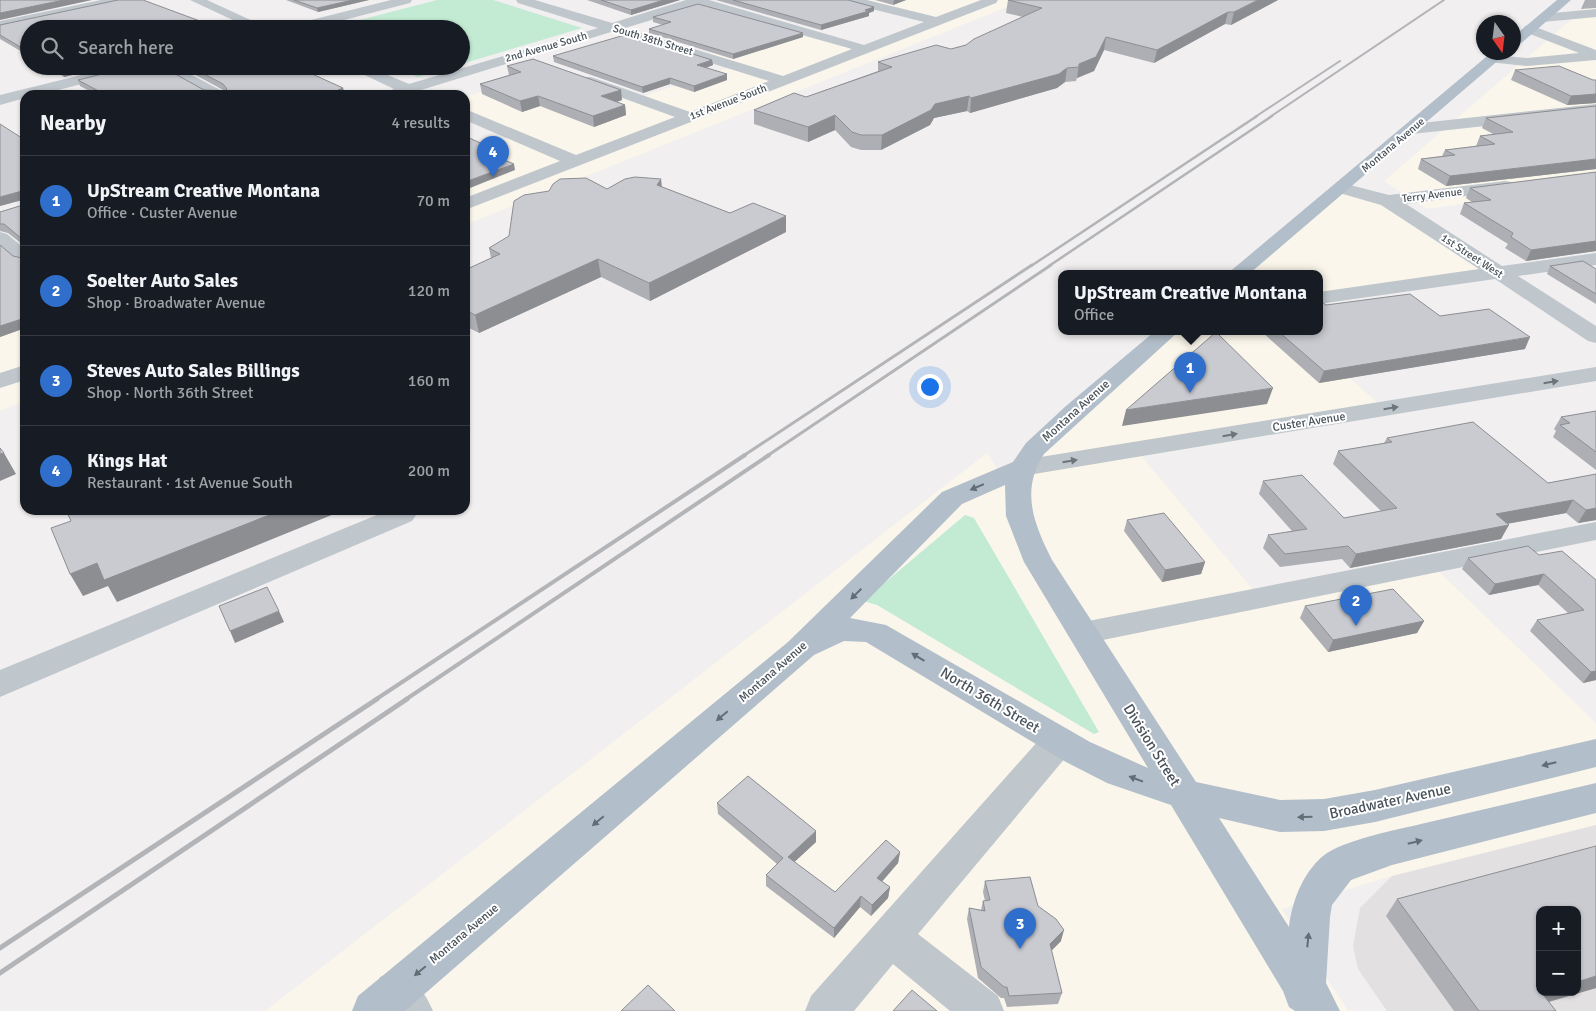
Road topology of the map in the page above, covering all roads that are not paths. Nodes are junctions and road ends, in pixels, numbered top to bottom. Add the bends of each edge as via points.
1 (119, 0) edge
2 (196, 0) edge
3 (360, 0) edge
4 (406, 0) edge
5 (522, 0) edge
6 (852, 0) edge
7 (992, 0) edge
8 (1565, 0) edge
9 (698, 1) edge
10 (35, 3) edge
11 (378, 7) junction
12 (56, 13) junction
13 (1596, 13) edge
14 (1543, 18) junction
15 (23, 20) edge
16 (70, 20) edge
17 (243, 20) edge
18 (327, 20) edge
19 (20, 21) edge
20 (936, 21) junction
21 (0, 25) edge
22 (613, 28) junction
23 (1530, 29) junction
24 (1521, 36) edge
25 (865, 49) junction
26 (518, 56) junction
27 (1596, 56) edge
28 (1493, 60) edge
29 (1517, 60) edge
30 (545, 65) edge
31 (470, 73) edge
32 (103, 75) edge
33 (180, 75) edge
34 (374, 75) edge
35 (463, 75) edge
36 (573, 75) edge
37 (784, 81) junction
38 (0, 82) edge
39 (46, 90) edge
40 (209, 90) edge
41 (409, 90) edge
42 (420, 90) edge
43 (20, 94) edge
44 (20, 97) edge
45 (0, 100) edge
46 (1596, 109) edge
47 (470, 116) edge
48 (690, 117) junction
49 (1412, 129) junction
50 (575, 162) junction
51 (1520, 184) edge
52 (1342, 188) junction
53 (1388, 201) junction
54 (470, 202) edge
55 (0, 238) edge
56 (20, 255) edge
57 (1596, 259) edge
58 (1242, 270) edge
59 (1499, 273) junction
60 (1323, 297) edge
61 (1164, 335) edge
62 (1596, 336) edge
63 (20, 374) edge
64 (1596, 374) edge
65 (0, 381) edge
66 (1022, 468) junction
67 (402, 515) dead end
68 (1596, 531) edge
69 (1083, 633) junction
70 (799, 650) junction
71 (0, 684) edge
72 (1059, 741) junction
73 (1596, 753) edge
74 (1182, 794) junction
75 (1596, 798) edge
76 (890, 937) junction
77 (1307, 1003) edge
78 (393, 1005) edge
79 (826, 1011) edge
80 (983, 1011) edge

1 - 12 street
2 - 17 street
3 - 11 street
4 - 11 street
5 - 22 street, South 38th Street
6 - 20 street
7 - 20 street, 1st Avenue South
8 - 14 main road
9 - 22 street, 2nd Avenue South
9 - 25 street
10 - 12 street
11 - 18 street
12 - 15 street
12 - 16 street
13 - 14 street
14 - 23 main road
19 - 21 street
20 - 25 street, 1st Avenue South
22 - 26 street, 2nd Avenue South
22 - 37 street, South 38th Street
23 - 24 main road
23 - 27 street
25 - 37 street, 1st Avenue South
26 - 30 street
26 - 31 street, 2nd Avenue South
27 - 29 street
28 - 49 main road, Montana Avenue
32 - 39 street
33 - 40 street
34 - 41 street
35 - 42 street, 2nd Avenue South
36 - 48 street
37 - 48 street, 1st Avenue South
38 - 43 street
44 - 45 street
46 - 49 street
47 - 50 street
48 - 50 street, 1st Avenue South
49 - 52 main road, Montana Avenue
50 - 54 street, 1st Avenue South
51 - 53 street, Terry Avenue
52 - 53 street, 1st Street West
52 - 58 main road, Montana Avenue
53 - 59 street, 1st Street West
55 - 56 street
57 - 59 street
59 - 60 street
59 - 62 street, 1st Street West
61 - 66 main road, Montana Avenue via 1035,448
63 - 65 street
66 -> 64 street, Custer Avenue
66 - 69 main road, Division Street via 1016,486 1017,507 1025,535
66 -> 70 main road, Montana Avenue via 952,498
67 - 71 street
68 - 69 street
69 - 74 main road, Division Street
72 -> 70 main road, North 36th Street via 875,633 844,628
70 -> 78 main road, Montana Avenue
74 -> 72 main road, North 36th Street via 1120,773
72 - 76 street
73 -> 74 main road, Broadwater Avenue via 1375,806 1302,818 1249,810
74 - 77 main road, Division Street
77 -> 75 main road via 1310,917 1314,898 1337,868 1392,848
76 - 79 street
76 - 80 street

